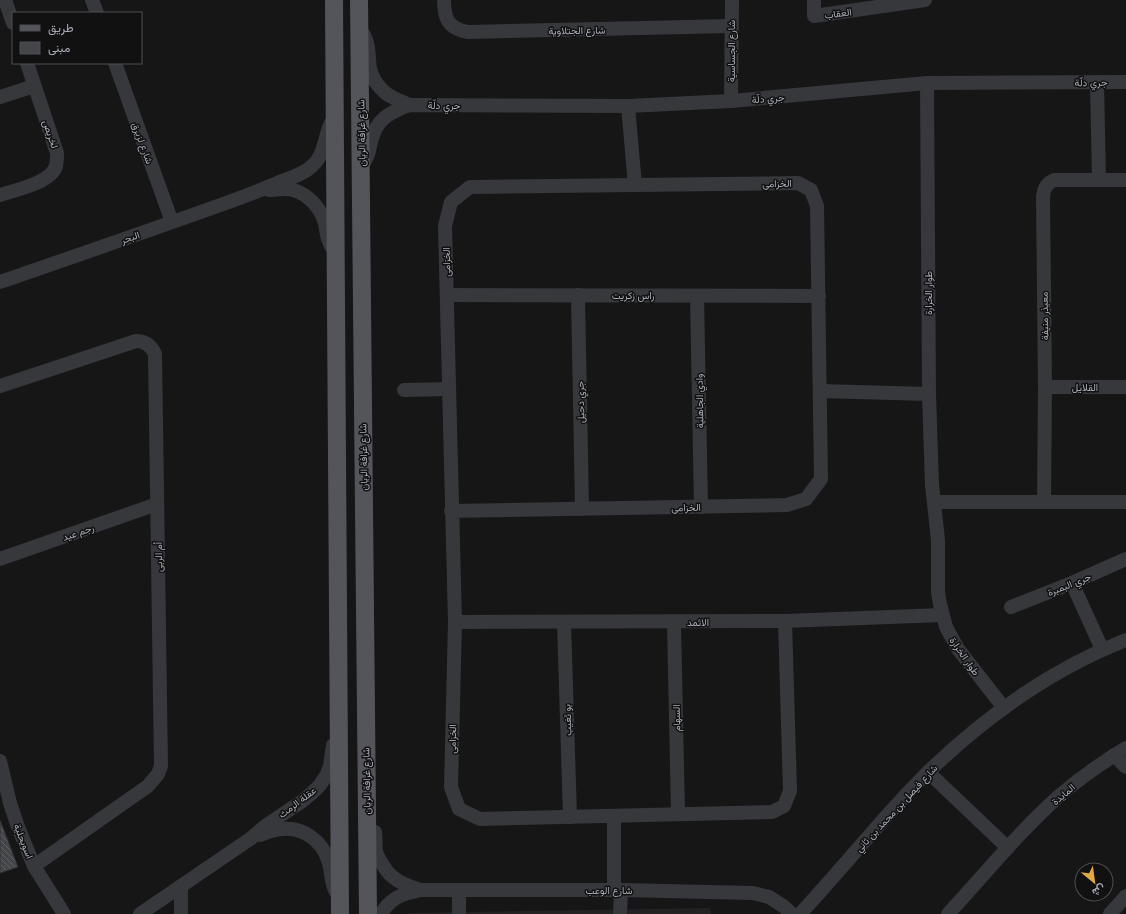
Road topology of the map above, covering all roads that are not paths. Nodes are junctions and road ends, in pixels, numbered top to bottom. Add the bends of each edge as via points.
1 (5, 0) edge
2 (92, 0) edge
3 (334, 0) edge
4 (359, 0) edge
5 (444, 0) edge
6 (732, 0) edge
7 (814, 0) edge
8 (925, 0) edge
9 (97, 12) edge
10 (12, 20) edge
11 (731, 26) junction
12 (360, 29) junction
13 (27, 64) edge
14 (115, 64) edge
15 (1098, 82) junction
16 (1126, 82) edge
17 (927, 83) junction
18 (34, 86) junction
19 (0, 97) edge
20 (731, 101) junction
21 (409, 105) junction
22 (628, 106) junction
23 (334, 117) junction
24 (361, 166) junction
25 (1099, 180) junction
26 (1126, 180) edge
27 (635, 185) junction
28 (259, 191) junction
29 (0, 195) edge
30 (172, 222) junction
31 (336, 254) junction
32 (0, 282) edge
33 (447, 295) junction
34 (578, 295) junction
35 (697, 296) junction
36 (818, 296) junction
37 (0, 386) edge
38 (1044, 387) junction
39 (1126, 387) edge
40 (449, 389) junction
41 (404, 390) dead end
42 (820, 391) junction
43 (929, 394) junction
44 (934, 502) junction
45 (1044, 502) junction
46 (1126, 502) edge
47 (157, 504) junction
48 (701, 507) junction
49 (582, 509) junction
50 (451, 511) junction
51 (0, 559) edge
52 (1126, 559) edge
53 (1072, 583) junction
54 (1011, 607) dead end
55 (942, 615) junction
56 (785, 621) junction
57 (455, 622) junction
58 (564, 622) junction
59 (674, 622) junction
60 (1126, 640) edge
61 (1102, 649) junction
62 (1004, 708) junction
63 (339, 734) junction
64 (1126, 748) edge
65 (1114, 755) junction
66 (0, 762) edge
67 (1126, 767) edge
68 (928, 772) junction
69 (678, 814) junction
70 (367, 816) junction
71 (614, 816) junction
72 (570, 817) junction
73 (250, 839) junction
74 (1008, 848) junction
75 (34, 866) junction
76 (181, 886) junction
77 (421, 890) junction
78 (459, 890) junction
79 (618, 890) junction
80 (1126, 896) edge
81 (340, 906) edge
82 (64, 914) edge
83 (140, 914) edge
84 (181, 914) edge
85 (368, 914) edge
86 (381, 914) edge
87 (459, 914) edge
88 (620, 914) edge
89 (792, 914) edge
90 (800, 914) edge
91 (948, 914) edge
92 (1110, 914) edge

1 - 10 street
2 - 9 street
3 - 23 main road
4 - 12 main road, شارع غرافة الريان
5 - 11 street, شارع الجتلاوية via 449,23 468,32
6 - 11 street, شارع الجساسية
7 - 8 street, العقاب via 814,16
11 - 20 street, شارع الجساسية
12 - 21 street, جري دلّة via 370,55 370,69 376,81 386,93
12 - 24 main road, شارع غرافة الريان
13 - 18 street, لخريص
14 - 30 street, شارع لزيرق
15 - 16 street, جري دلّة
15 - 17 street, جري دلّة
15 - 25 street
17 - 20 street, جري دلّة
17 - 43 street, طوار الخرارة
18 - 19 street
18 - 29 street, لخريص via 57,153 56,168 37,184
20 - 22 street, جري دلّة
21 - 22 street, جري دلّة
21 - 24 street, جري دلّة via 379,122 366,160
22 - 27 street
23 - 28 street, البحر via 327,132 324,149 314,165
23 - 31 main road
24 - 70 main road, شارع غرافة الريان
25 - 26 street, معيذر منيفة
25 - 38 street, معيذر منيفة via 1054,180 1047,183 1044,189
27 - 33 street, الخزامى via 470,187 452,202 446,226
27 - 36 street, الخزامى via 798,183 811,190 817,206
28 - 30 street, البحر
28 - 31 street, البحر via 286,189 312,200 322,216 328,240
30 - 32 street, البحر
31 - 63 main road
33 - 34 street, راس زكريت
33 - 40 street, الخزامى
34 - 35 street, راس زكريت
34 - 49 street, جري دحيل
35 - 36 street, راس زكريت
35 - 48 street, وادي الجاهلية
36 - 42 street, الخزامى
37 - 47 street, أم الربى via 129,342 142,341 148,344 156,360
38 - 39 street, القلايل
38 - 45 street, معيذر منيفة
40 - 41 street
40 - 50 street, الخزامى
42 - 43 street
42 - 48 street, الخزامى via 821,479 806,499 787,505
43 - 44 street, طوار الخرارة
44 - 45 street
44 - 55 street, طوار الخرارة via 938,540 938,592
45 - 46 street
47 - 51 street, رجم عيد
47 - 75 street, أم الربى via 161,766 148,786
48 - 49 street, الخزامى
49 - 50 street, الخزامى
50 - 57 street, الخزامى
52 - 53 street, جري البمبرة
53 - 54 street, جري البمبرة
53 - 61 street
55 - 56 street, الاثمد
55 - 62 street, طوار الخرارة via 958,649
56 - 59 street, الاثمد
56 - 69 street, الخزامى via 790,791 784,806 772,812
57 - 58 street, الاثمد
57 - 72 street, الخزامى via 451,787 459,809 480,819
58 - 59 street, الاثمد
58 - 72 street, بو ثغيب
59 - 69 street, السهام
60 - 61 street, شارع فيصل بن محمد بن ثاني
61 - 62 street, شارع فيصل بن محمد بن ثاني via 1053,676
62 - 68 street, شارع فيصل بن محمد بن ثاني
63 - 73 street, عقلة الرمث via 332,746 330,766 320,785
63 - 81 main road
64 - 65 street, المايدة
65 - 67 street
65 - 74 street, المايدة via 1060,796
66 - 75 street, اسويحلية via 10,803
68 - 74 street
68 - 90 street, شارع فيصل بن محمد بن ثاني
69 - 71 street, الخزامى
70 - 77 street, شارع الوعب via 374,830 376,850 386,871 403,884
70 - 85 main road, شارع غرافة الريان
71 - 72 street, الخزامى
71 - 79 street
73 - 76 street, عقلة الرمث
73 - 81 street, عقلة الرمث via 285,828 295,829 312,837 327,856
74 - 91 street, المايدة
75 - 82 street, اسويحلية
76 - 83 street, عقلة الرمث
76 - 84 street
77 - 78 street, شارع الوعب
77 - 86 street, شارع الوعب via 395,898
78 - 79 street, شارع الوعب
78 - 87 street
79 - 88 street
79 - 89 street, شارع الوعب via 753,893 769,897
80 - 92 street

